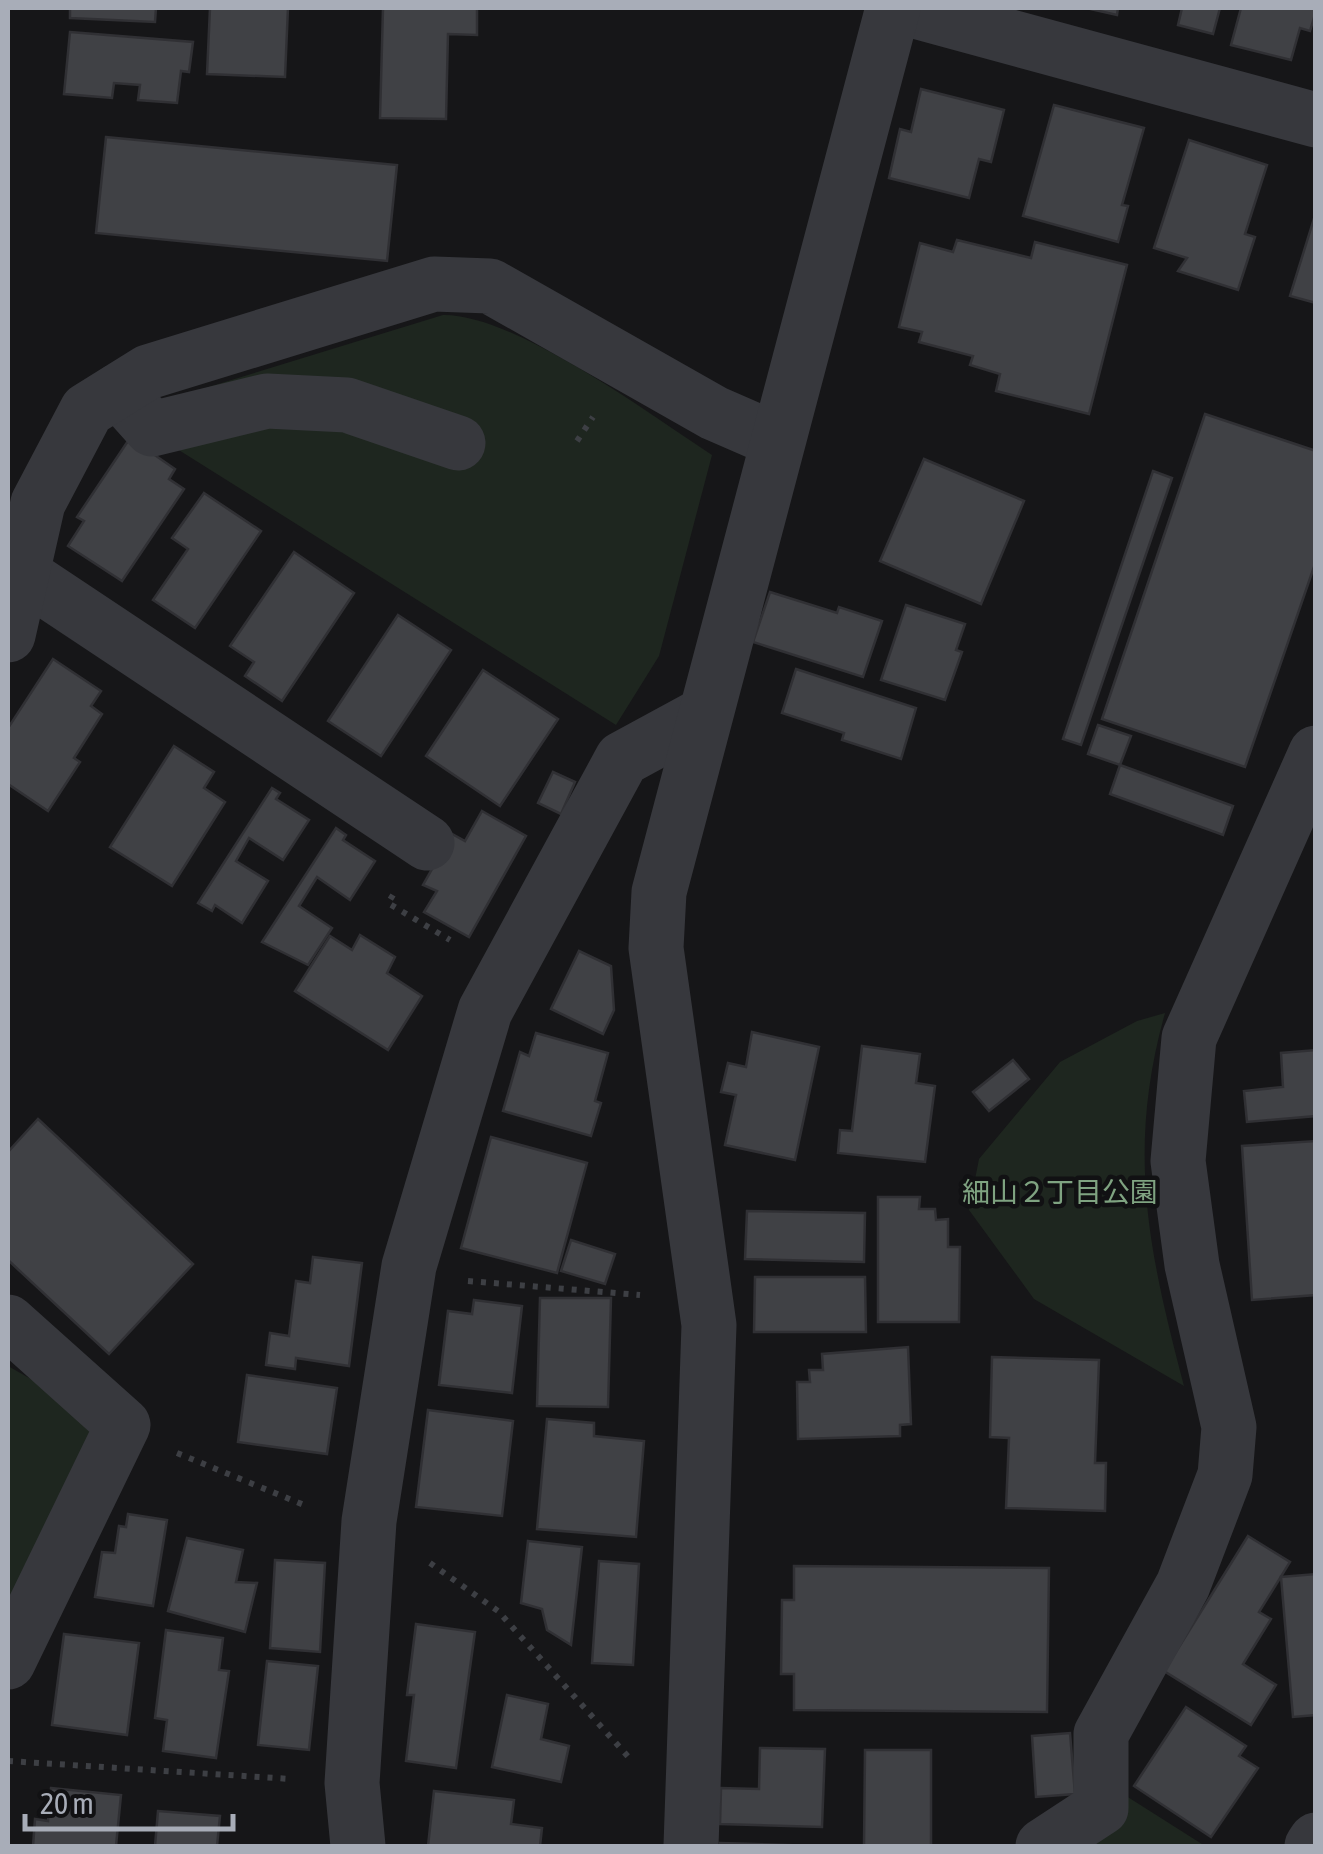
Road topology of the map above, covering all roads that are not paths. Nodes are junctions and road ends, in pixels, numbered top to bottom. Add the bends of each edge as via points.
1 (892, 8) edge
2 (904, 8) edge
3 (1316, 120) edge
4 (118, 391) junction
5 (776, 440) junction
6 (458, 443) dead end
7 (21, 573) junction
8 (8, 634) edge
9 (703, 715) junction
10 (1316, 754) edge
11 (427, 843) dead end
12 (8, 1322) edge
13 (8, 1662) edge
14 (691, 1837) edge
15 (358, 1846) edge
16 (1043, 1846) edge

1 - 5 street
2 - 3 street
4 - 5 street via 148,372 434,284 490,286 714,413
4 - 6 street via 152,429 268,401 347,405
4 - 7 street via 87,410 38,503
5 - 9 street
7 - 8 street
7 - 11 street
9 - 14 street via 659,892 656,948 709,1326
9 - 15 street via 622,759 485,1011 408,1276 368,1542 352,1782
10 - 16 street via 1189,1038 1178,1161 1192,1266 1228,1427 1225,1474 1183,1585 1101,1734 1101,1808
12 - 13 street via 123,1424

